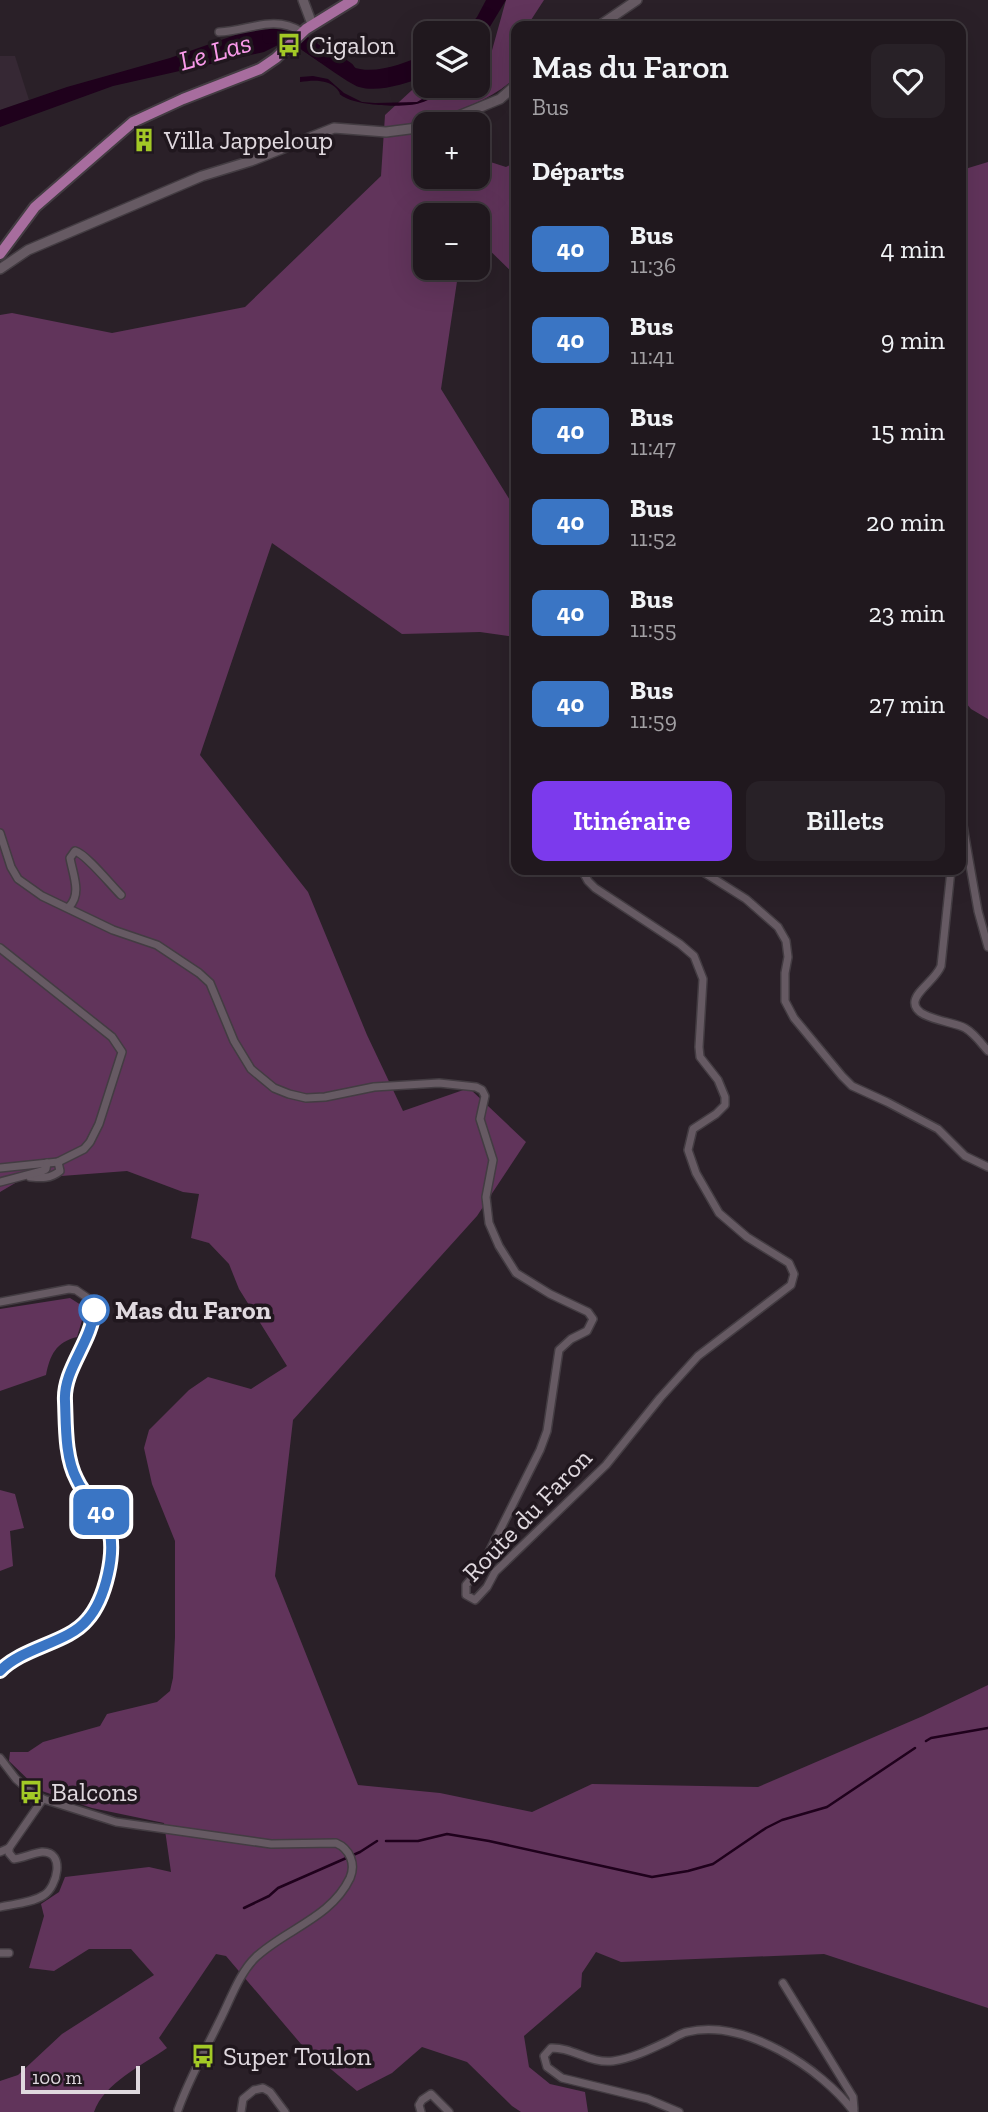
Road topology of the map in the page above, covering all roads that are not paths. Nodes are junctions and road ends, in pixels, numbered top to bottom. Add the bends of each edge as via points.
1 (303, 0) edge
2 (353, 0) edge
3 (637, 0) edge
4 (606, 21) edge
5 (312, 24) junction
6 (219, 32) dead end
7 (298, 36) junction
8 (511, 89) edge
9 (468, 112) edge
10 (413, 129) edge
11 (0, 254) edge
12 (0, 270) edge
13 (0, 833) edge
14 (966, 843) edge
15 (585, 875) edge
16 (708, 875) edge
17 (950, 875) edge
18 (121, 895) dead end
19 (69, 907) junction
20 (988, 947) edge
21 (0, 948) edge
22 (988, 1051) edge
23 (58, 1162) junction
24 (47, 1163) junction
25 (988, 1167) edge
26 (0, 1168) edge
27 (28, 1177) junction
28 (0, 1182) edge
29 (0, 1302) edge
30 (0, 1671) edge
31 (0, 1758) edge
32 (43, 1799) junction
33 (9, 1848) junction
34 (0, 1852) edge
35 (0, 1907) edge
36 (0, 1953) edge
37 (9, 1953) dead end
38 (783, 1983) dead end
39 (176, 2111) edge
40 (241, 2112) edge
41 (285, 2112) edge
42 (421, 2112) edge
43 (449, 2112) edge
44 (679, 2112) edge
45 (854, 2112) edge

1 - 5 street
2 - 5 main road
3 - 4 street
5 - 7 main road
6 - 7 street via 264,23 292,27
7 - 11 main road via 260,69 133,122 36,207
8 - 9 street
10 - 12 street via 386,132 334,128 202,176 33,248
13 - 19 street, Route du Faron via 18,879
14 - 20 street
15 - 19 street, Route du Faron via 595,888 694,956 704,992 698,1032 700,1057 718,1080 725,1105 693,1129 688,1150 719,1213 789,1263 794,1274 791,1285 698,1356 606,1465 495,1572 475,1600 466,1595 466,1585 482,1566 547,1431 559,1350 587,1331 593,1320 588,1312 516,1273 499,1246 489,1223 486,1197 493,1160 480,1119 482,1090 439,1083 306,1098 274,1088 251,1069 210,983 199,972 157,945 113,930
16 - 25 street via 778,927 788,957 785,1001 842,1076 852,1086 938,1129 965,1156
17 - 22 street via 941,966 915,1000 916,1008 931,1018 965,1028
18 - 19 street via 84,853 75,850 70,858 77,890
21 - 23 street via 112,1037 122,1052 90,1142
23 - 24 street
23 - 27 street via 60,1171 54,1176
24 - 26 street
24 - 27 street via 46,1169
27 - 28 street
29 - 30 street via 69,1289 92,1301 93,1317 65,1397 70,1464 108,1526 111,1558 98,1603 86,1623
31 - 32 street via 16,1779
32 - 33 street
32 - 39 street via 116,1822 173,1832 271,1844 340,1844 350,1856 353,1866 341,1892 311,1920 254,1959
33 - 34 street
33 - 35 street via 14,1859 50,1854 58,1875 44,1895
36 - 37 street
38 - 45 street via 853,2097
40 - 41 street via 243,2099 262,2088 271,2092
42 - 43 street via 422,2099 432,2094
44 - 45 street via 648,2099 562,2078 547,2067 544,2056 551,2048 560,2048 609,2062 634,2057 686,2032 729,2032 793,2057 820,2076

